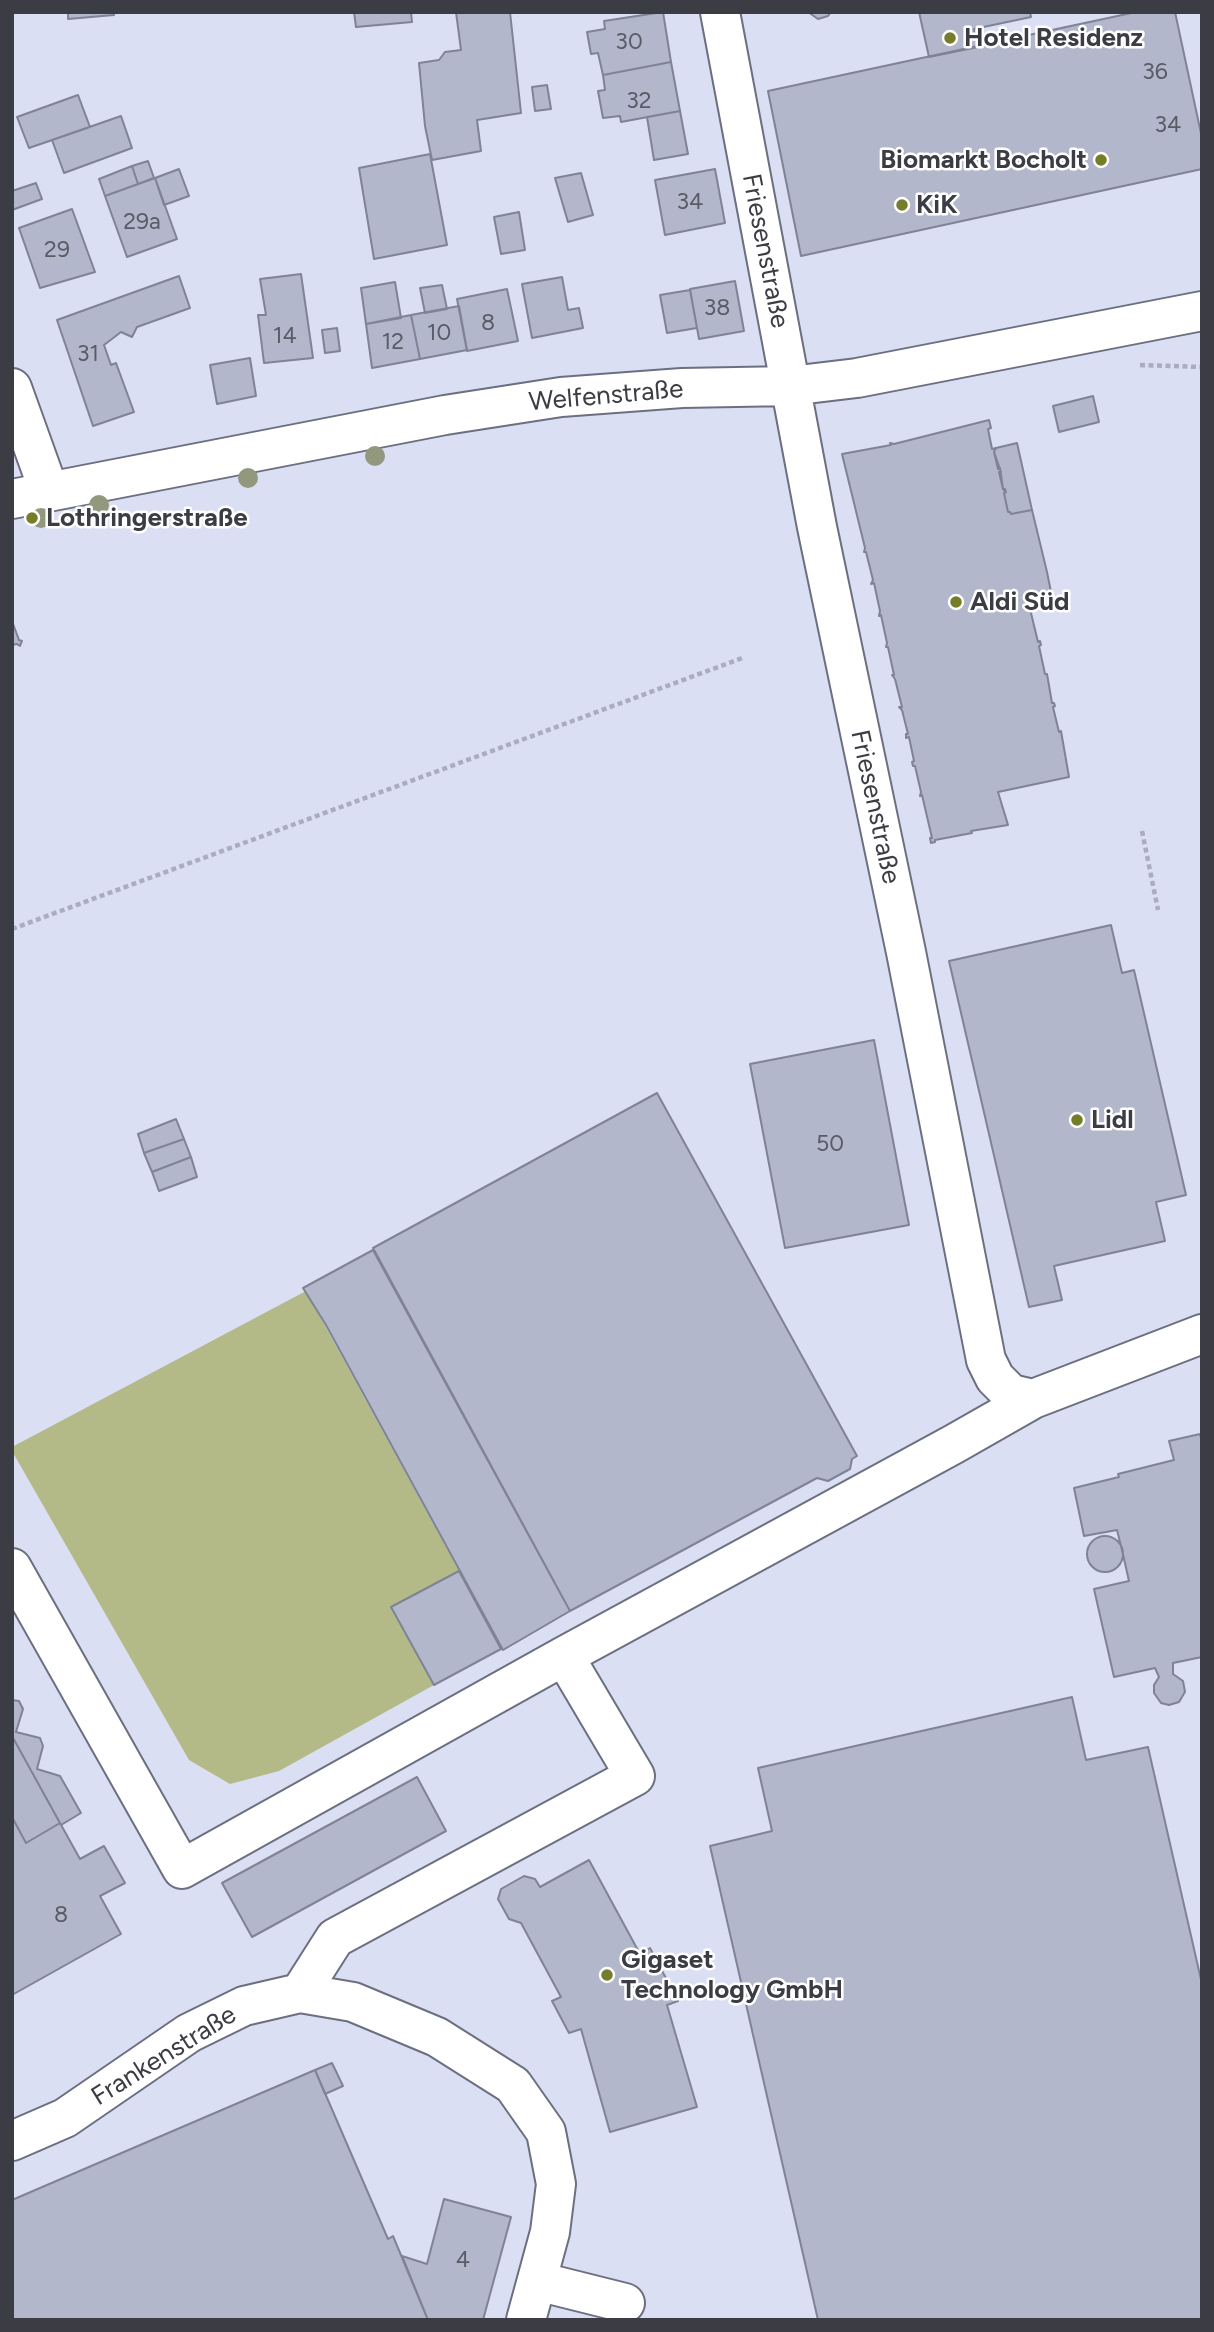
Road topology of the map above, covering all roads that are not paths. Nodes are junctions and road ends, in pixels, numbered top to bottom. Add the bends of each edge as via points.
1 (720, 12) edge
2 (1202, 312) edge
3 (790, 386) junction
4 (12, 388) edge
5 (49, 491) junction
6 (12, 499) edge
7 (1202, 1334) edge
8 (1033, 1399) junction
9 (12, 1568) edge
10 (564, 1656) junction
11 (300, 1993) junction
12 (12, 2141) edge
13 (537, 2281) junction
14 (625, 2303) dead end
15 (526, 2320) edge

1 - 3 street, Friesenstraße
2 - 3 street, Welfenstraße via 857,378
3 - 5 street, Welfenstraße via 561,397
3 - 8 street, Friesenstraße via 986,1360 1011,1394
4 - 5 street
5 - 6 street, Welfenstraße
7 - 8 street
8 - 10 street
9 - 10 street via 183,1869
10 - 11 street via 635,1776 335,1938
11 - 12 street, Frankenstraße via 244,2006 190,2033 65,2118
11 - 13 street, Frankenstraße via 352,2002 437,2037 513,2085 546,2132 556,2184
13 - 14 street
13 - 15 street, Frankenstraße

